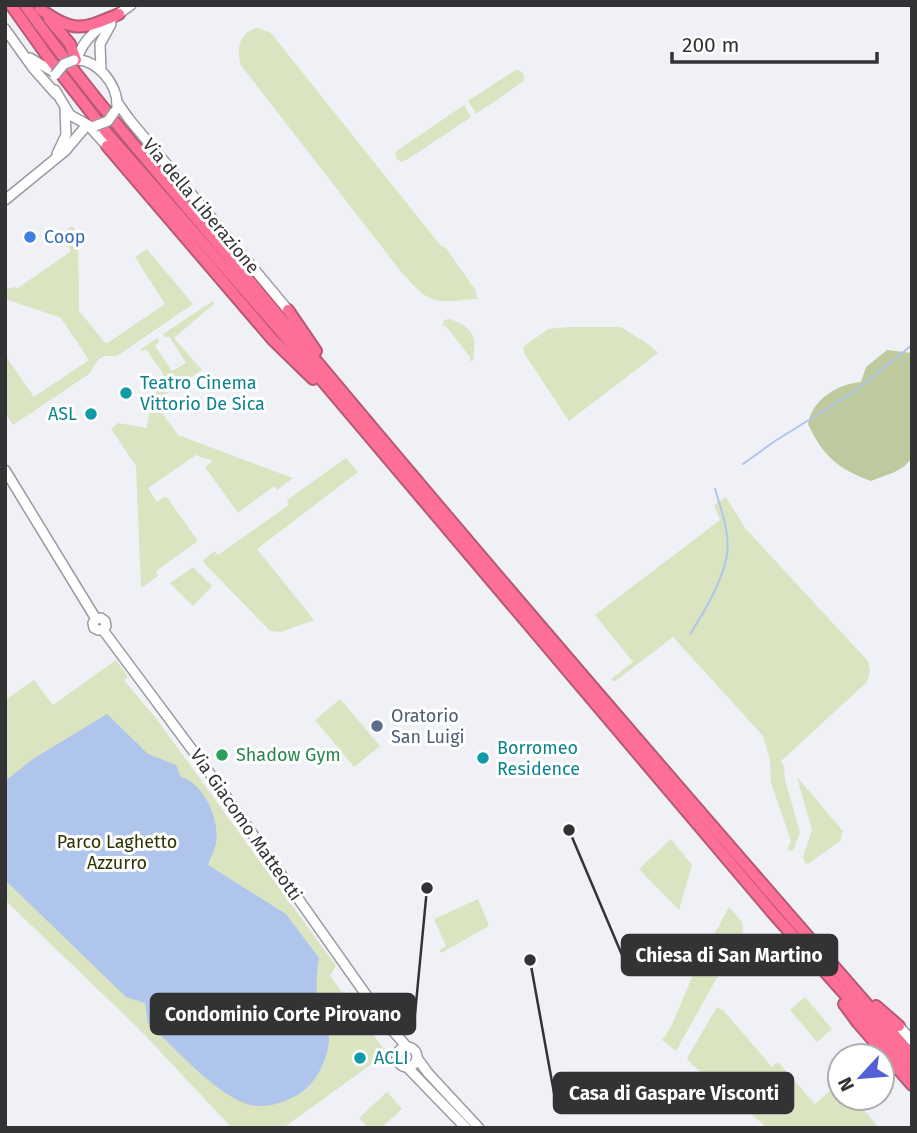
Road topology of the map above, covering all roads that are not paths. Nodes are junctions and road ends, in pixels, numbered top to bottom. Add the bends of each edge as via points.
1 (11, 5) edge
2 (25, 5) edge
3 (131, 5) edge
4 (39, 7) edge
5 (119, 14) junction
6 (5, 29) edge
7 (23, 52) junction
8 (76, 60) junction
9 (101, 71) junction
10 (55, 72) junction
11 (56, 94) junction
12 (116, 107) junction
13 (65, 108) junction
14 (90, 126) junction
15 (107, 146) joint
16 (52, 162) junction
17 (5, 200) edge
18 (288, 310) joint
19 (336, 400) junction
20 (401, 462) junction
21 (5, 470) edge
22 (818, 967) junction
23 (849, 984) junction
24 (386, 1023) junction
25 (898, 1026) joint
26 (912, 1041) edge
27 (407, 1047) junction
28 (398, 1054) junction
29 (912, 1056) edge
30 (417, 1058) junction
31 (407, 1067) junction
32 (912, 1070) edge
33 (912, 1085) edge
34 (466, 1128) edge
35 (479, 1128) edge

1 - 19 highway via 107,133
2 - 20 highway via 117,125
3 - 5 street
4 - 5 highway via 60,22 82,27
4 - 8 highway via 70,44
5 - 8 street via 82,45
5 - 9 street via 101,41
6 - 7 street
7 - 10 street
7 - 11 street
8 - 9 street via 92,62
8 - 10 street, bridge
9 - 12 street via 113,89
10 - 11 street
11 - 13 street
12 - 14 street, bridge via 103,124
12 - 18 street, Via della Liberazione
13 - 14 street
13 - 16 street via 66,137
14 - 15 street
14 - 16 street
15 - 19 highway via 273,340
16 - 17 street
18 - 20 highway
19 - 22 highway
20 - 23 highway
21 - 24 street, Via Giacomo Matteotti via 96,619 94,628 103,630 202,763
22 - 32 highway
22 - 33 highway via 858,1023
23 - 25 highway
23 - 29 highway
24 - 27 street, Via Giacomo Matteotti
24 - 28 street, Via Giacomo Matteotti
25 - 26 street
27 - 28 street
27 - 30 street
28 - 31 street via 399,1064
30 - 31 street
30 - 35 street
31 - 34 street

